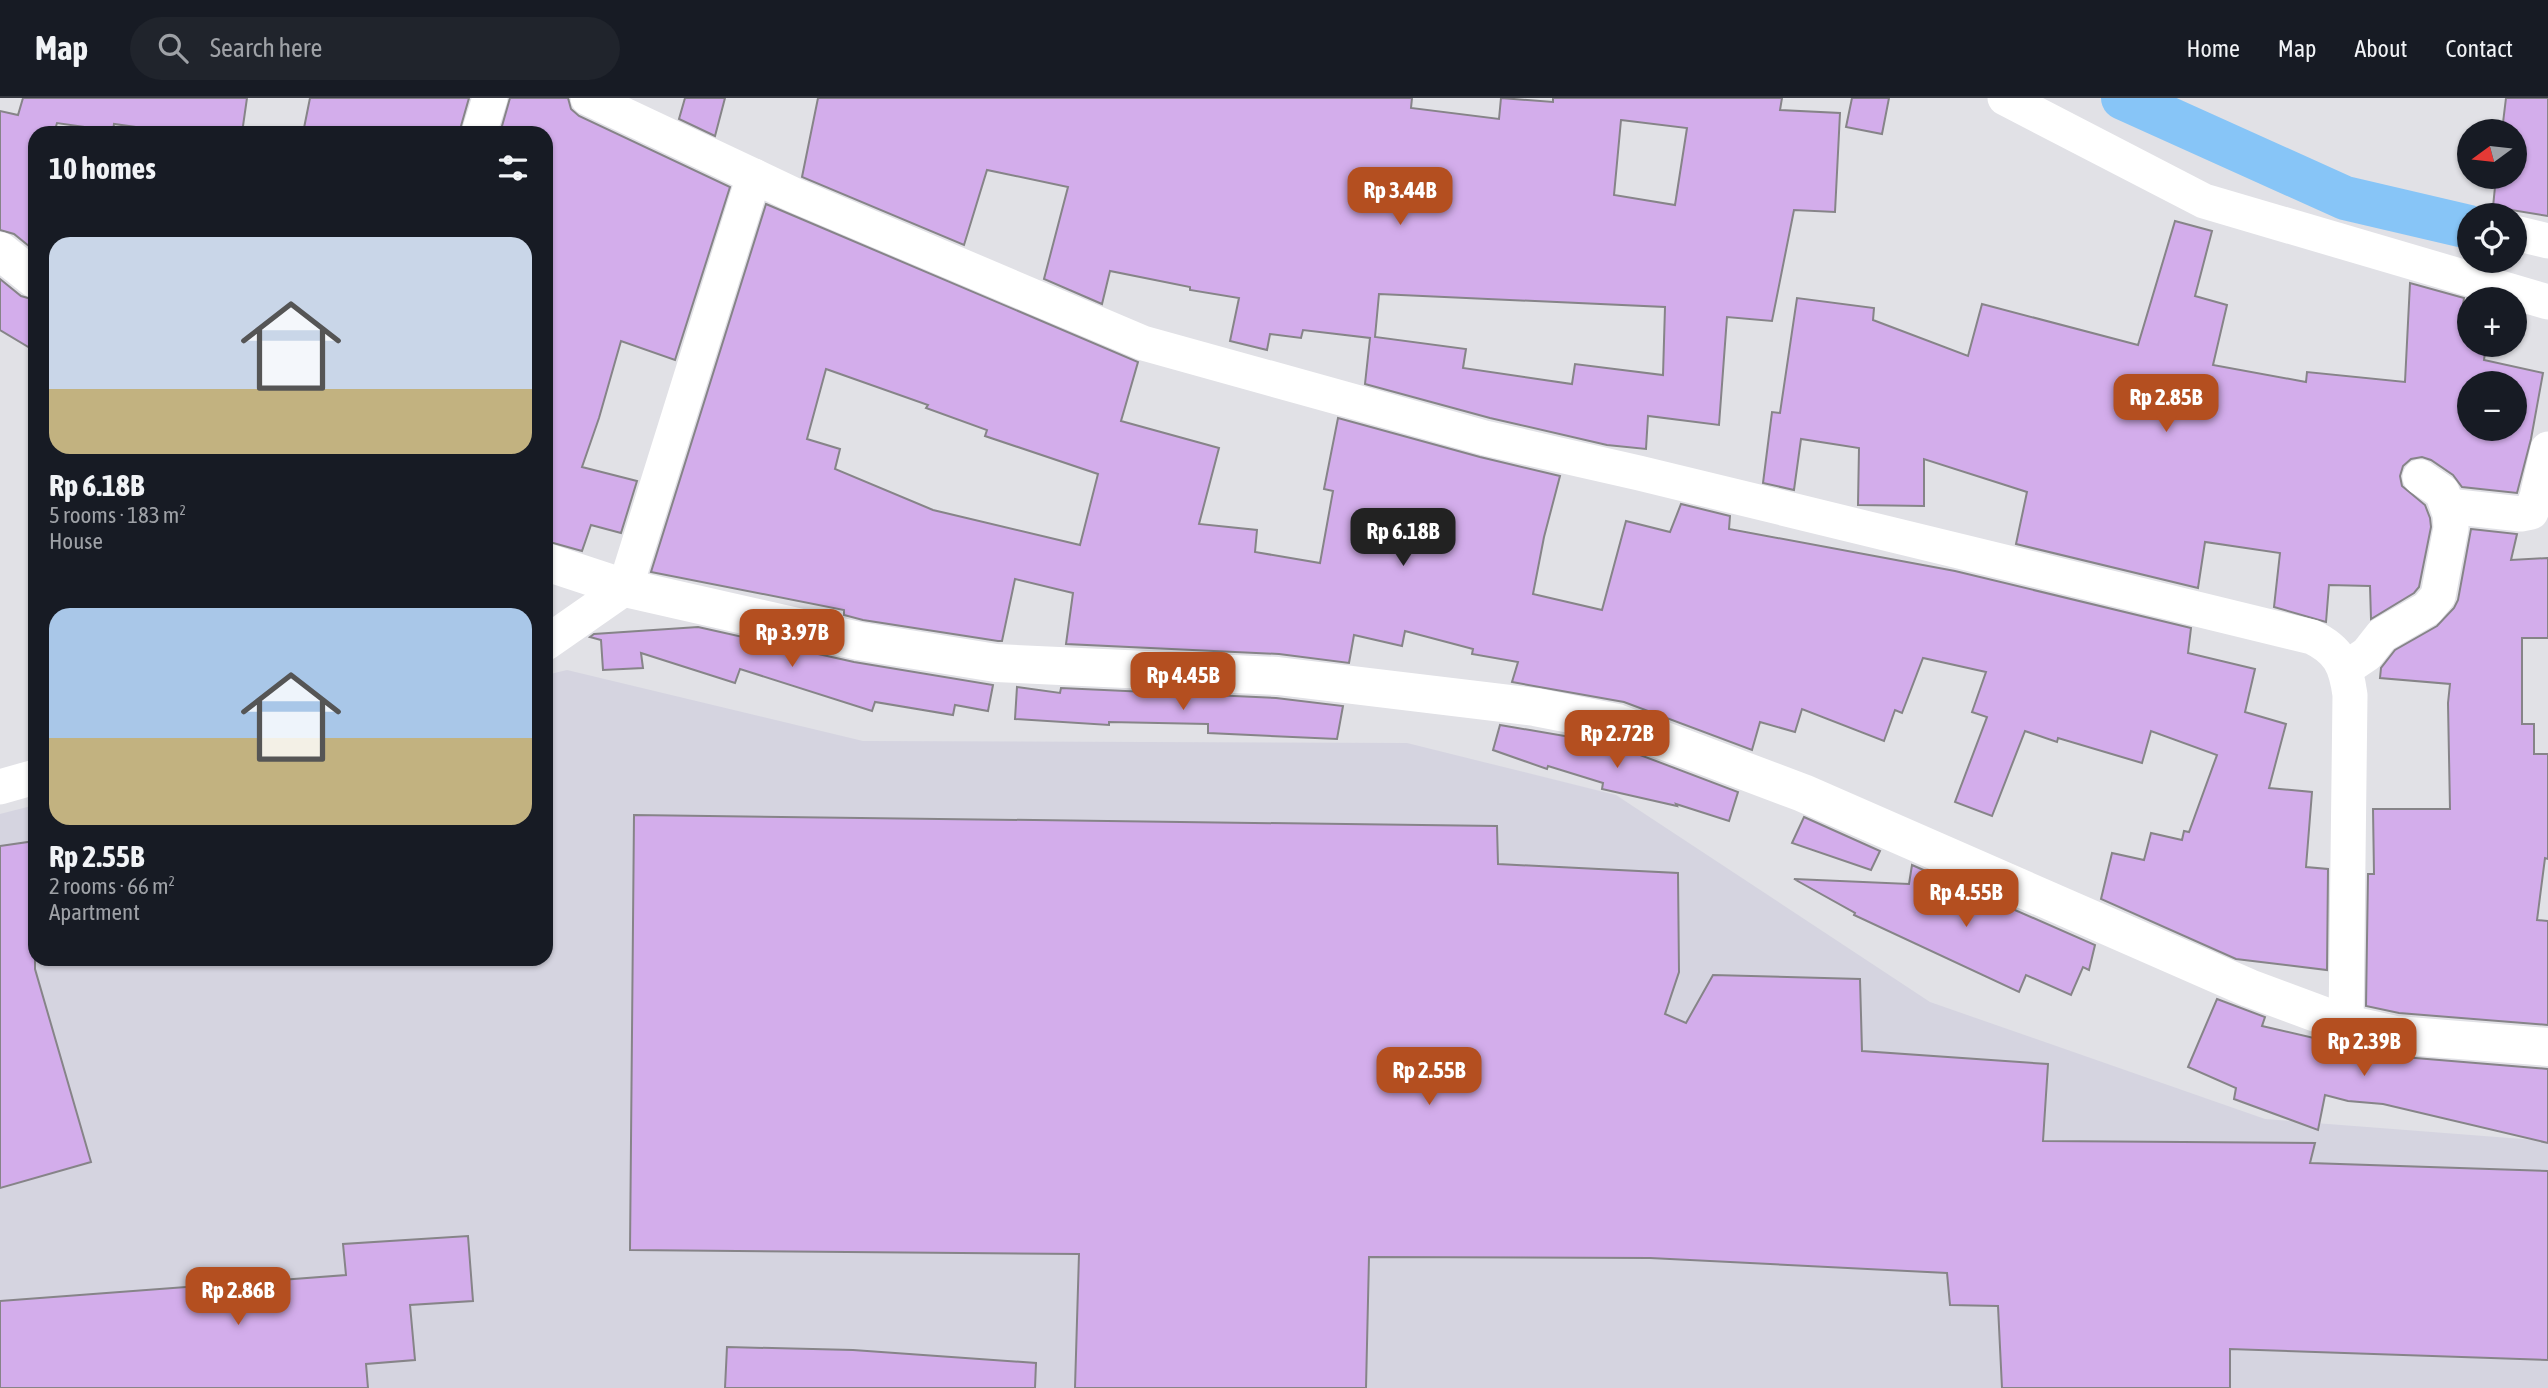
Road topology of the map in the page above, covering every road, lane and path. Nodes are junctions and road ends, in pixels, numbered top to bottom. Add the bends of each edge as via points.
1 (490, 98) edge
2 (588, 98) edge
3 (2004, 98) edge
4 (481, 126) edge
5 (754, 176) junction
6 (2527, 236) edge
7 (2548, 241) edge
8 (0, 251) edge
9 (28, 273) edge
10 (2548, 302) edge
11 (2548, 449) edge
12 (2420, 477) dead end
13 (2448, 506) junction
14 (553, 564) edge
15 (625, 589) junction
16 (553, 638) edge
17 (2345, 669) junction
18 (28, 779) edge
19 (0, 786) edge
20 (2346, 1024) junction
21 (2548, 1047) edge

1 - 4 street
2 - 5 street
3 - 10 street via 2204,201
5 - 15 street
5 - 17 street via 1143,343 1485,438 2312,637 2330,646
6 - 7 street
8 - 9 street
11 - 13 street via 2531,512
12 - 13 street via 2442,492
13 - 17 street via 2451,528 2438,596 2427,609 2382,635 2367,654
14 - 15 street
15 - 16 street
15 - 20 street via 859,641 996,663 1278,676 1535,707 1617,723 1802,793 2249,988
17 - 20 street via 2350,695
18 - 19 street
20 - 21 street via 2396,1035

